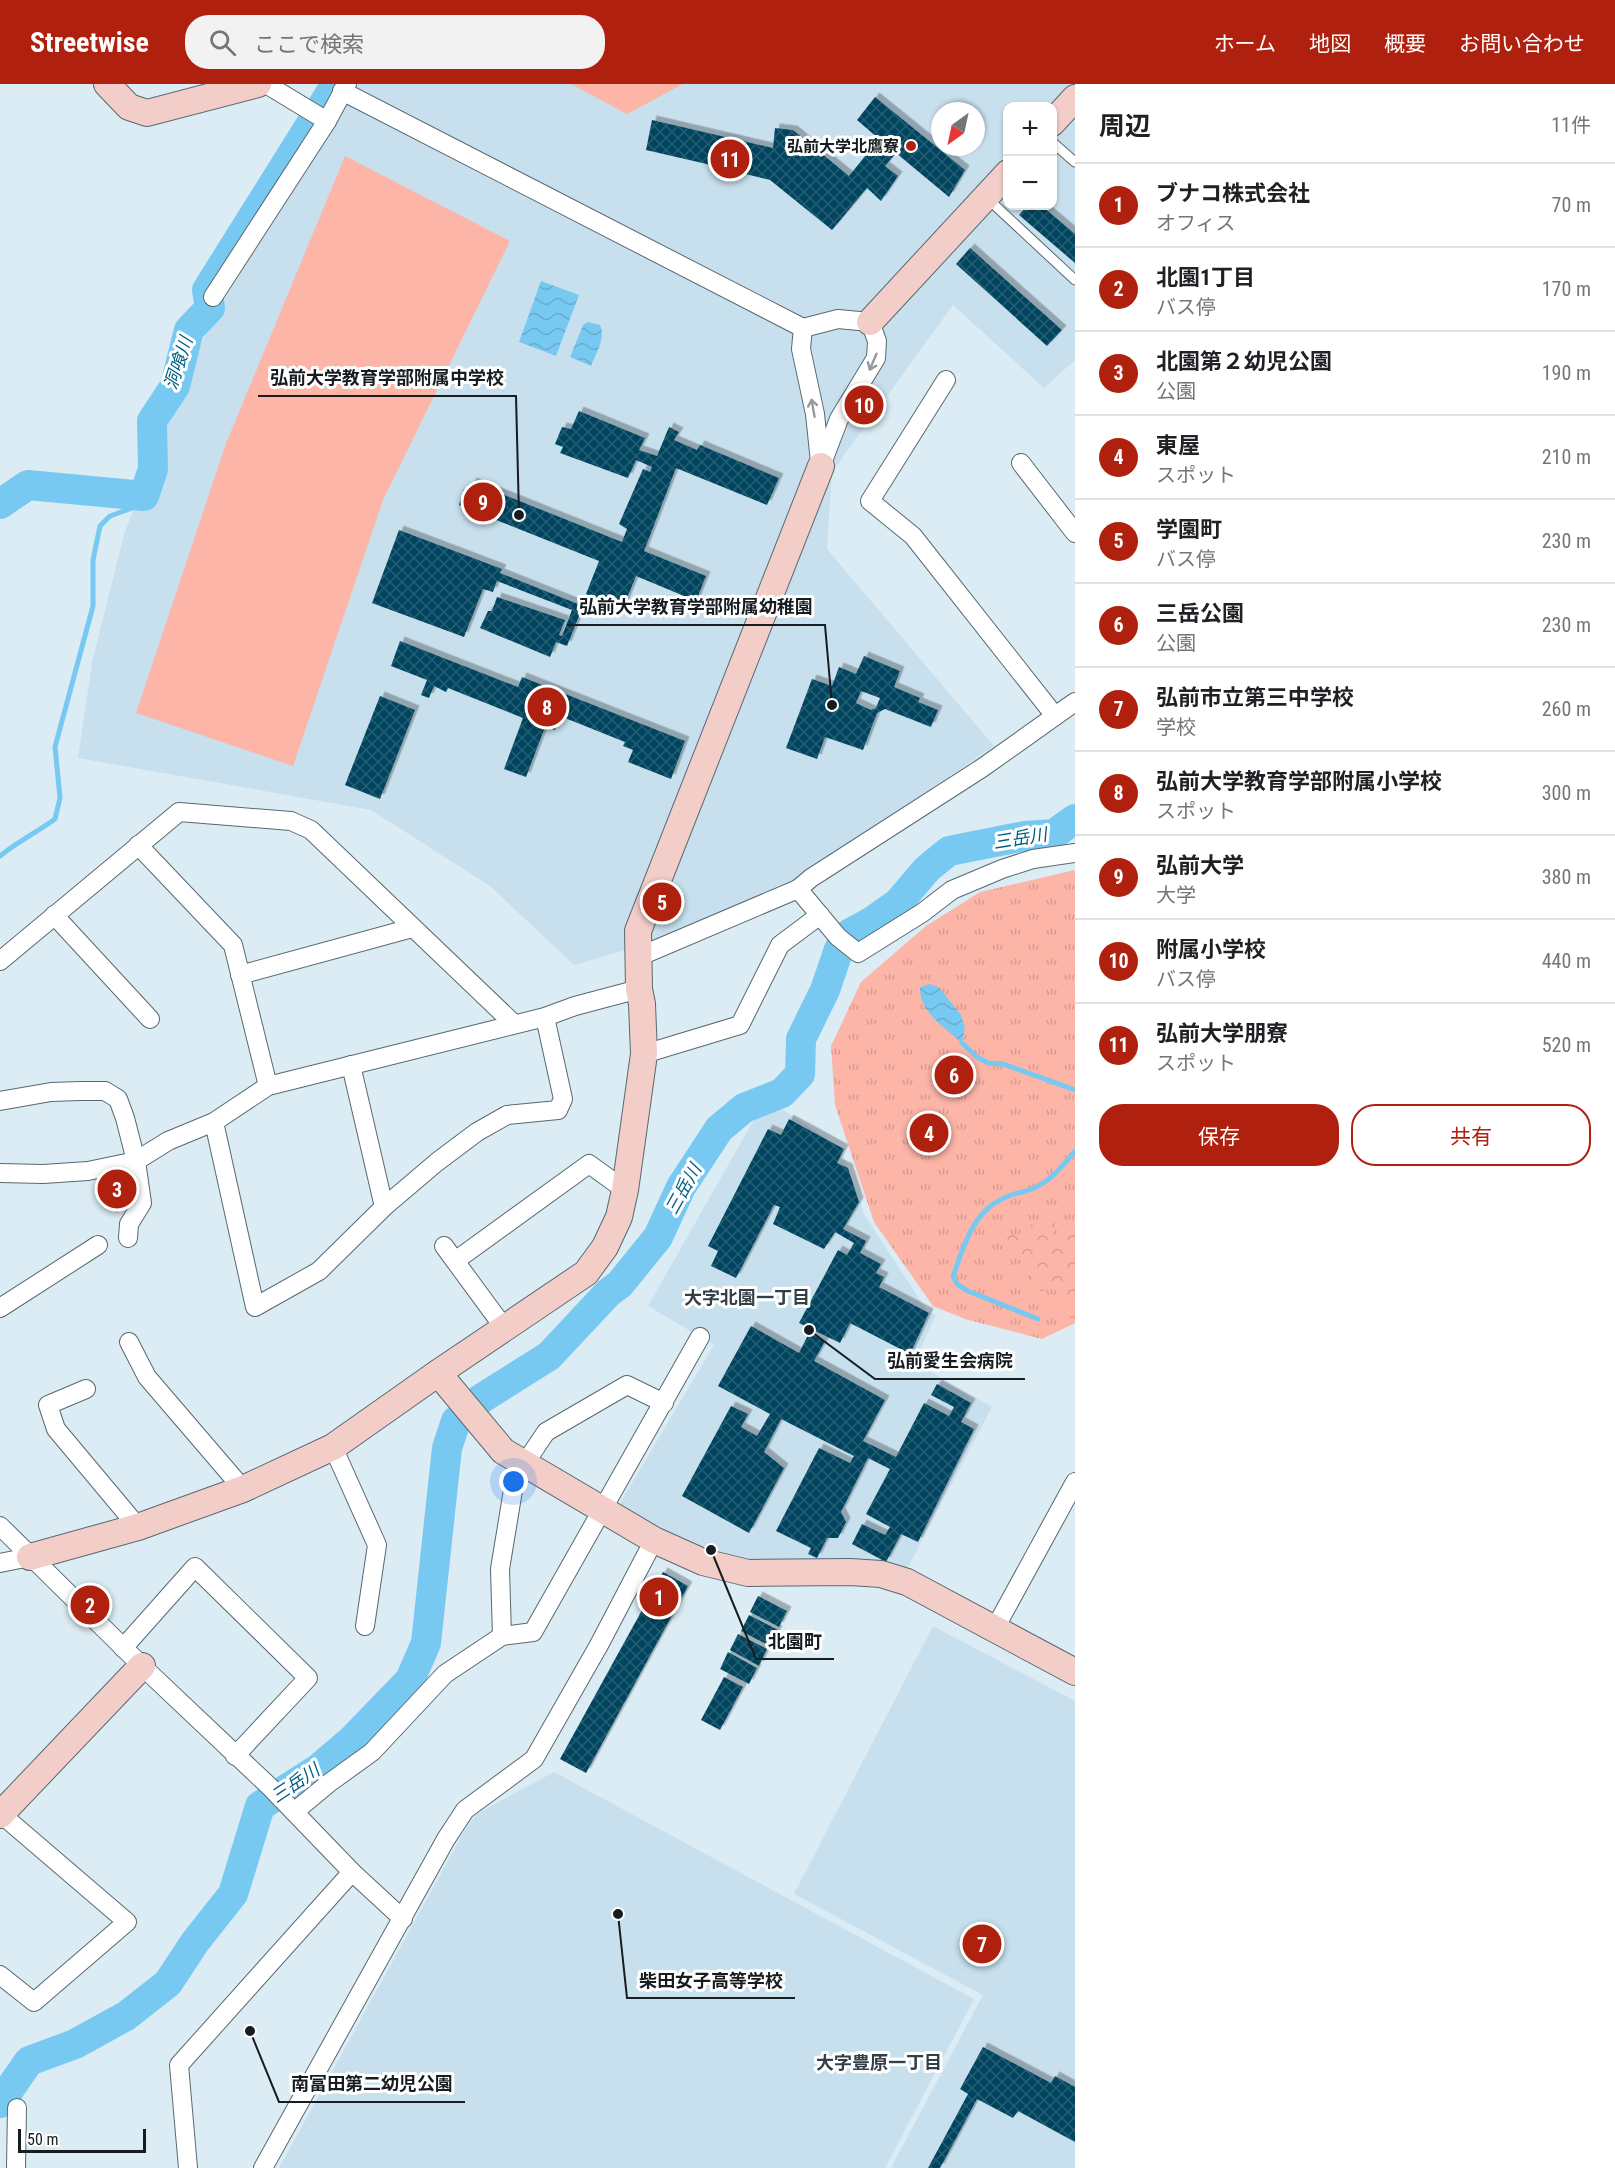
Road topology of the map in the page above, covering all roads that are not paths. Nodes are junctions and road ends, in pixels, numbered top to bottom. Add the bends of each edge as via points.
1 (107, 84) edge
2 (258, 84) edge
3 (266, 84) edge
4 (344, 88) edge
5 (1075, 98) edge
6 (320, 117) junction
7 (1057, 118) edge
8 (1057, 146) edge
9 (1075, 162) edge
10 (1003, 179) edge
11 (986, 198) junction
12 (1075, 280) edge
13 (213, 297) dead end
14 (870, 322) junction
15 (803, 328) junction
16 (946, 380) dead end
17 (1020, 463) dead end
18 (821, 466) junction
19 (1075, 533) edge
20 (1075, 702) edge
21 (1055, 717) junction
22 (138, 845) junction
23 (1075, 854) edge
24 (798, 889) junction
25 (54, 915) junction
26 (820, 915) junction
27 (412, 928) junction
28 (638, 957) junction
29 (0, 961) edge
30 (240, 975) junction
31 (639, 989) junction
32 (545, 1017) junction
33 (150, 1019) dead end
34 (514, 1024) junction
35 (644, 1054) junction
36 (351, 1065) junction
37 (268, 1086) junction
38 (0, 1101) edge
39 (214, 1122) junction
40 (136, 1161) junction
41 (0, 1173) edge
42 (625, 1190) junction
43 (384, 1207) junction
44 (128, 1238) dead end
45 (98, 1245) dead end
46 (0, 1308) edge
47 (505, 1329) junction
48 (700, 1337) dead end
49 (129, 1342) dead end
50 (438, 1373) junction
51 (86, 1389) dead end
52 (664, 1402) junction
53 (333, 1447) junction
54 (525, 1466) junction
55 (1075, 1482) edge
56 (243, 1489) junction
57 (602, 1509) junction
58 (0, 1526) edge
59 (138, 1527) junction
60 (654, 1540) junction
61 (30, 1557) junction
62 (0, 1563) edge
63 (365, 1626) dead end
64 (994, 1630) junction
65 (502, 1636) junction
66 (123, 1648) junction
67 (142, 1666) junction
68 (1075, 1672) edge
69 (235, 1756) junction
70 (283, 1800) junction
71 (1, 1815) edge
72 (352, 1872) junction
73 (403, 1919) junction
74 (0, 1975) edge
75 (16, 2108) dead end
76 (16, 2168) edge
77 (188, 2168) edge
78 (263, 2168) edge

1 - 2 street via 129,107 147,113
3 - 6 street
4 - 6 street
4 - 15 street
5 - 7 street
6 - 13 street
8 - 9 lane
10 - 11 street
11 - 12 lane
11 - 14 street
14 - 15 street via 838,319
14 -> 18 street via 877,341 876,358 839,419
18 -> 15 street via 801,349
16 - 21 street via 870,501 913,536
17 - 19 street
18 - 28 street via 638,931
20 - 21 street
21 - 24 street
22 - 25 street
22 - 27 street via 178,812 291,821 311,830
22 - 30 street via 233,945
23 - 26 street via 1033,859 952,890 858,952 838,937
24 - 26 street
24 - 28 street
25 - 29 street
25 - 33 street
26 - 35 street via 780,945 740,1025
27 - 30 street
27 - 34 street
28 - 31 street
30 - 37 street
31 - 32 street
31 - 35 street
32 - 34 street
32 - 43 street via 563,1099 558,1110 507,1115 477,1132
34 - 36 street
35 - 42 street
36 - 37 street
36 - 43 street
37 - 39 street
38 - 40 street via 51,1092 105,1091 121,1104
39 - 40 street via 168,1141
39 - 43 street via 255,1307 319,1271
40 - 41 street via 88,1172
40 - 44 street via 142,1203 129,1224
42 - 47 street via 619,1217 605,1247 586,1273
42 - 47 street via 589,1164 450,1253
45 - 46 street
47 - 50 street
48 - 52 street
49 - 56 street via 147,1377
50 - 53 street
50 - 54 street via 503,1452
51 - 59 street via 48,1405 56,1429
52 - 54 street via 627,1385 546,1432
52 - 57 street
53 - 56 street
53 - 63 street via 377,1545
54 - 57 street
54 - 65 street via 515,1478 500,1569
55 - 64 street
56 - 59 street
57 - 60 street
57 - 65 street via 533,1632
58 - 61 street
59 - 61 street
60 - 64 street via 703,1562 748,1573 881,1574 907,1582
60 - 73 street via 534,1759 465,1810
61 - 62 street
61 - 66 street
64 - 68 street
65 - 70 street via 445,1674 372,1752 329,1783
66 - 67 street
66 - 69 street via 195,1567 308,1678
67 - 69 street
67 - 71 street
69 - 70 street
70 - 72 street
71 - 74 street via 128,1922 34,2002
72 - 73 street
72 - 77 street via 179,2065
73 - 78 street
75 - 76 street

